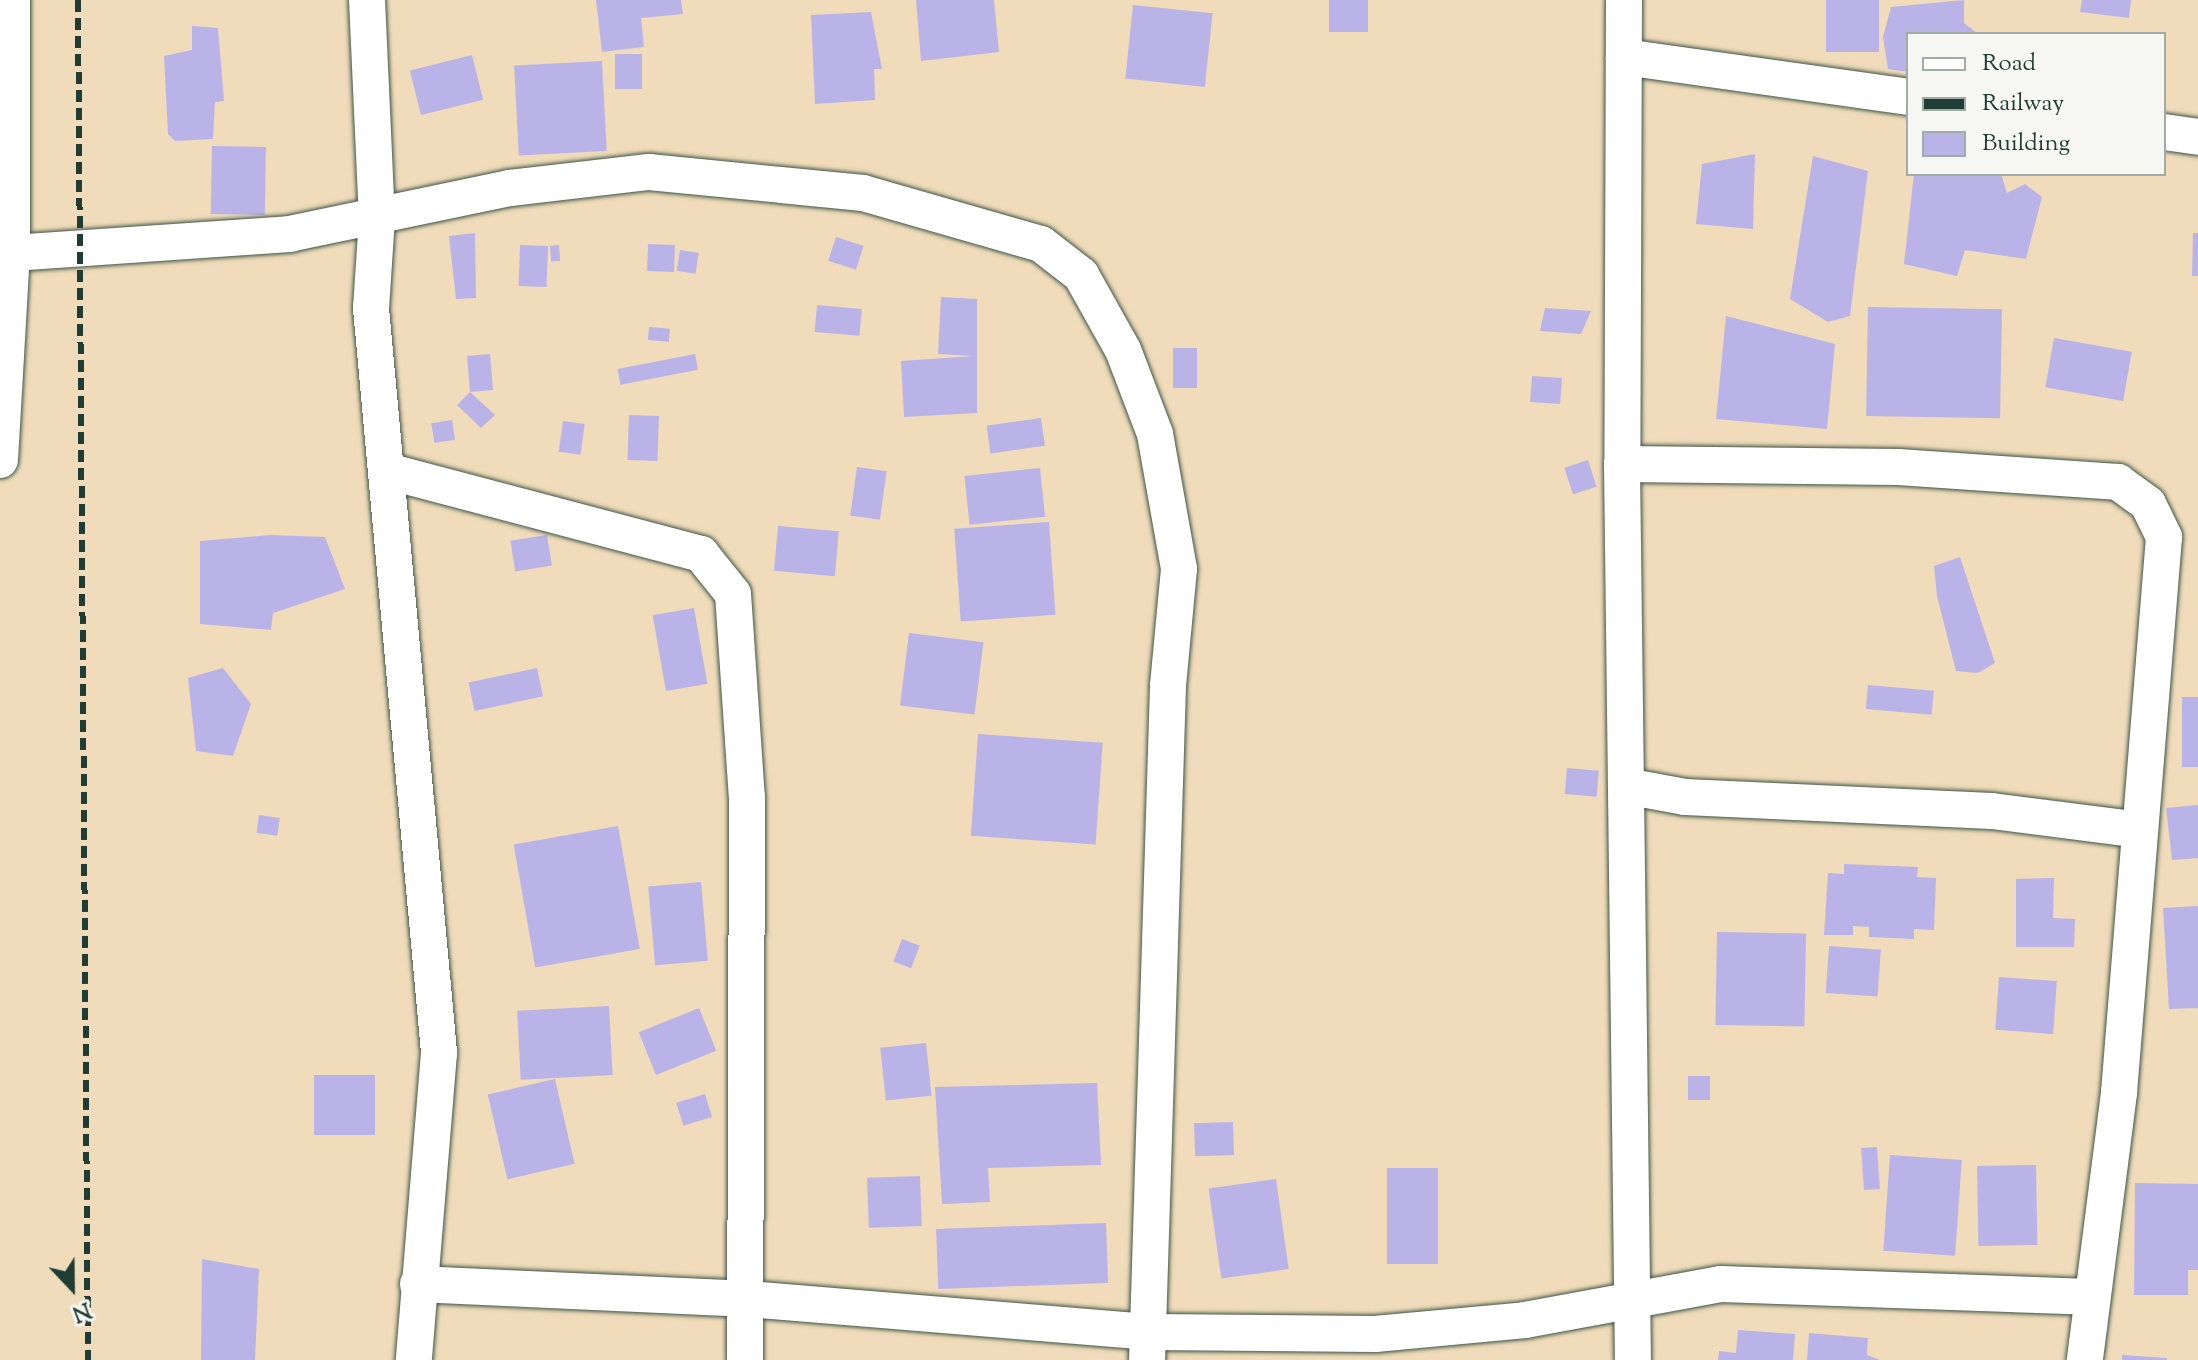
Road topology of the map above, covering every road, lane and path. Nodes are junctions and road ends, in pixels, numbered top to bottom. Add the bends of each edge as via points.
1 (12, 0) edge
2 (367, 0) edge
3 (1624, 0) edge
4 (1624, 57) junction
5 (1906, 97) edge
6 (2166, 132) edge
7 (2198, 137) edge
8 (377, 218) junction
9 (12, 253) junction
10 (0, 460) edge
11 (1622, 464) junction
12 (387, 471) junction
13 (1631, 787) junction
14 (2140, 830) junction
15 (418, 1284) junction
16 (2090, 1297) junction
17 (1632, 1298) junction
18 (748, 1299) junction
19 (1147, 1346) edge
20 (414, 1360) edge
21 (745, 1360) edge
22 (1633, 1360) edge
23 (2085, 1360) edge

1 - 9 street
2 - 8 street
3 - 4 street
4 - 5 street
4 - 11 street
6 - 7 street
8 - 9 street via 158,248
8 - 12 street via 371,308
8 - 19 street via 510,188 649,172 863,193 1041,244 1081,275 1123,350 1155,434 1179,569 1168,686
9 - 10 street
11 - 13 street
11 - 14 street via 1898,467 2118,482 2138,497 2164,537
12 - 15 street via 439,1053
12 - 18 street via 701,554 733,594 747,797
13 - 14 street via 1685,797 1976,809
13 - 17 street
14 - 16 street via 2119,1093
15 - 18 street
15 - 20 street
16 - 17 street via 1721,1284
16 - 23 street
17 - 19 street via 1525,1320
17 - 22 street
18 - 19 street
18 - 21 street

